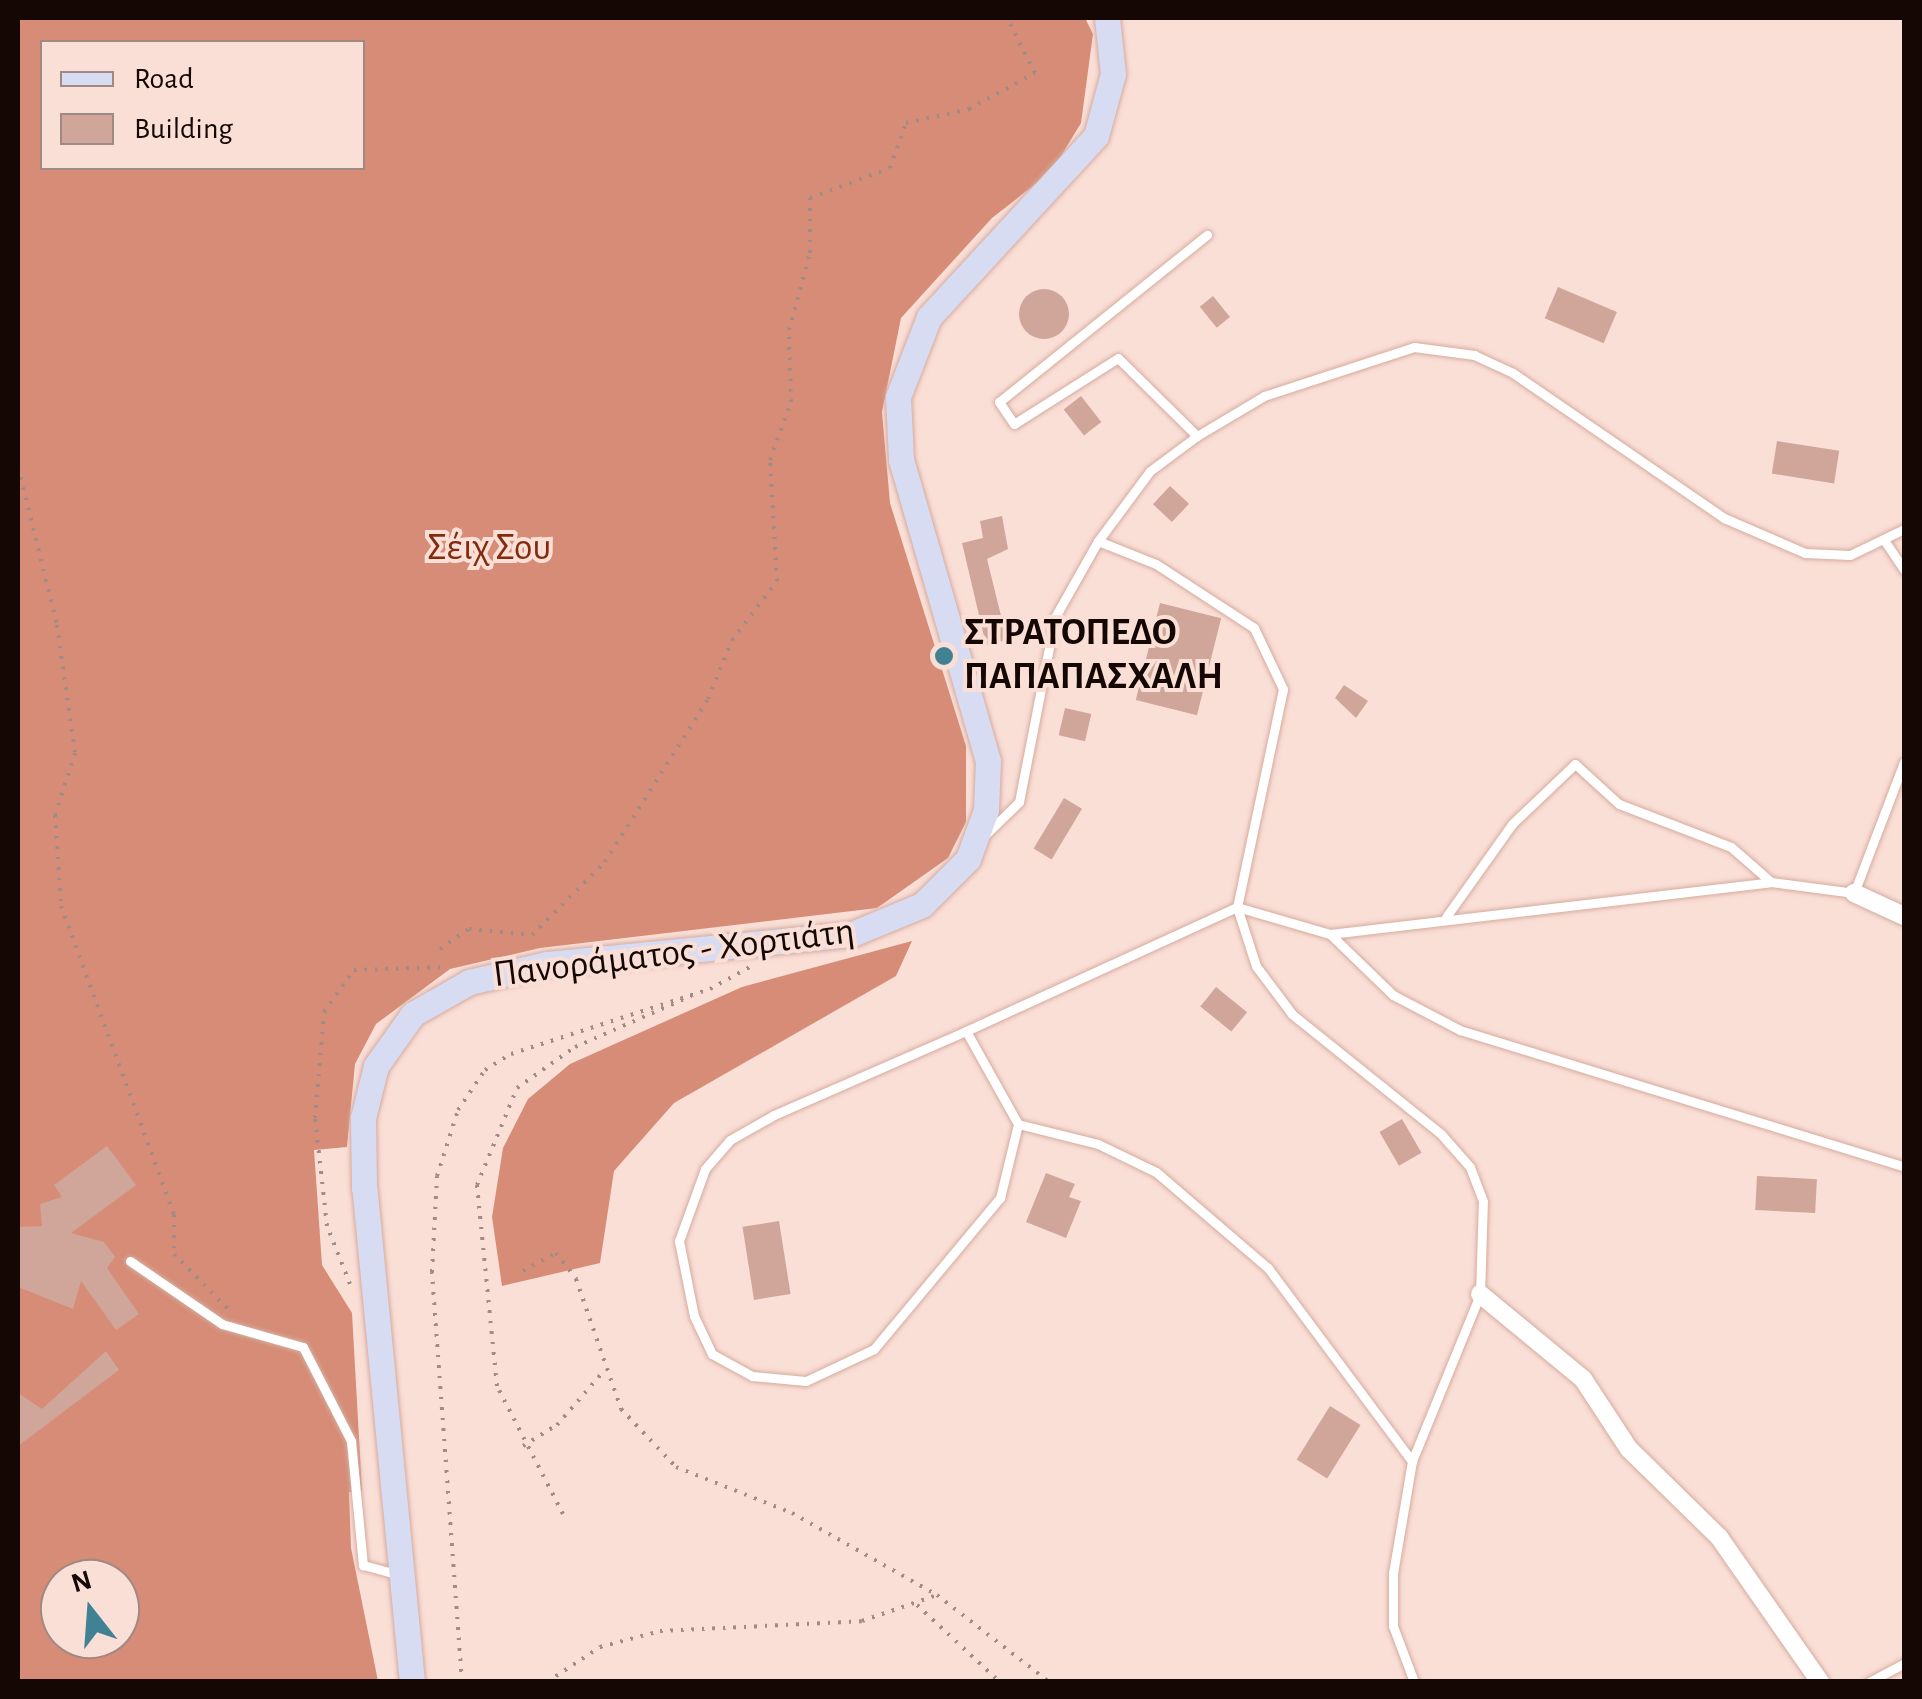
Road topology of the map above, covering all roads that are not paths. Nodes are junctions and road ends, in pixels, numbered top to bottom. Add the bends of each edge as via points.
1 (1107, 18) edge
2 (1207, 236) dead end
3 (1197, 436) junction
4 (1904, 529) edge
5 (1884, 540) junction
6 (1098, 541) junction
7 (1904, 570) edge
8 (1904, 762) edge
9 (977, 843) junction
10 (1771, 882) junction
11 (1854, 893) junction
12 (1237, 907) junction
13 (1446, 916) junction
14 (1904, 916) edge
15 (1330, 934) junction
16 (966, 1031) junction
17 (1018, 1124) junction
18 (1904, 1167) edge
19 (130, 1261) dead end
20 (1480, 1294) junction
21 (1412, 1461) junction
22 (400, 1574) junction
23 (1904, 1662) edge
24 (412, 1682) edge
25 (1414, 1682) edge
26 (1820, 1682) edge
27 (1868, 1682) edge

1 - 9 main road, Πανοράματος - Χορτιάτη via 1113,74 1096,136 929,317 898,397 900,460 986,750
2 - 3 lane via 999,402 1014,424 1118,358
3 - 5 lane via 1264,396 1381,353 1447,350 1513,373 1724,518 1768,538 1804,553 1850,555
3 - 6 lane via 1150,472
4 - 5 lane
5 - 7 lane
6 - 9 lane via 1055,617 1019,802
6 - 12 lane via 1216,598 1254,628 1275,664 1283,689
8 - 11 lane
9 - 22 main road, Πανοράματος - Χορτιάτη via 948,884 891,922 765,944 505,971 432,1001 386,1046 365,1107 364,1170
10 - 11 lane
10 - 13 lane via 1538,914
10 - 13 lane via 1731,847 1619,804 1575,764 1512,824
11 - 14 street
12 - 15 lane
12 - 16 lane
12 - 20 lane via 1256,966 1292,1014 1470,1167 1484,1217
13 - 15 lane
15 - 18 lane via 1392,995 1460,1030
16 - 17 lane
16 - 17 lane via 774,1115 730,1140 705,1170 679,1241 694,1316 712,1354 752,1376 806,1381 874,1349 1000,1198
17 - 21 lane via 1098,1144 1201,1206 1268,1268
19 - 22 lane via 222,1324 304,1346 351,1441 363,1564
20 - 21 lane
20 - 26 street via 1583,1379 1629,1449 1719,1537
21 - 25 lane via 1392,1574 1393,1626
22 - 24 main road, Πανοράματος - Χορτιάτη
23 - 27 lane

